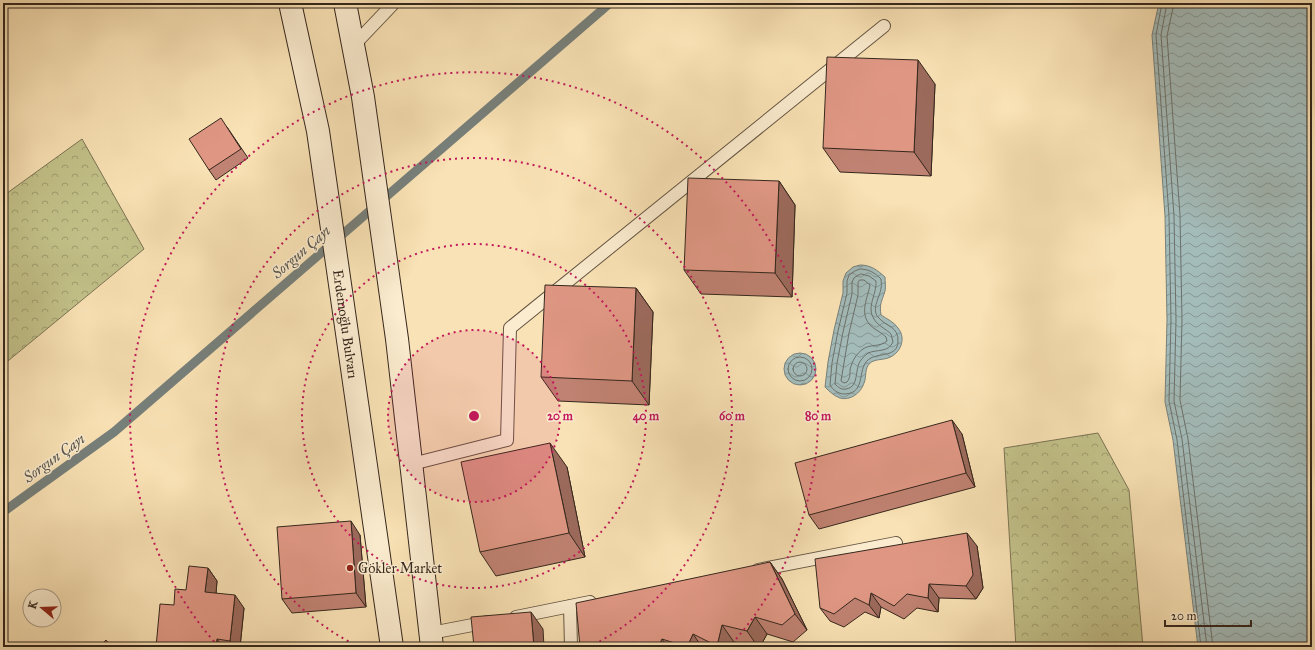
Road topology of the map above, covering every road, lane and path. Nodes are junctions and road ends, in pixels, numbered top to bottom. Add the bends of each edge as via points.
1 (290, 3) edge
2 (345, 3) edge
3 (392, 3) edge
4 (884, 26) dead end
5 (353, 46) junction
6 (412, 464) junction
7 (896, 543) dead end
8 (748, 572) edge
9 (601, 600) edge
10 (570, 606) junction
11 (431, 640) edge
12 (392, 647) edge
13 (572, 647) edge

1 - 12 main road, Erdemoğlu Bulvarı via 318,131
2 - 5 main road
3 - 5 lane
4 - 6 lane via 510,328 507,440
5 - 6 main road via 363,97
6 - 11 main road
7 - 8 lane
9 - 10 lane
10 - 11 lane via 504,619
10 - 13 lane

